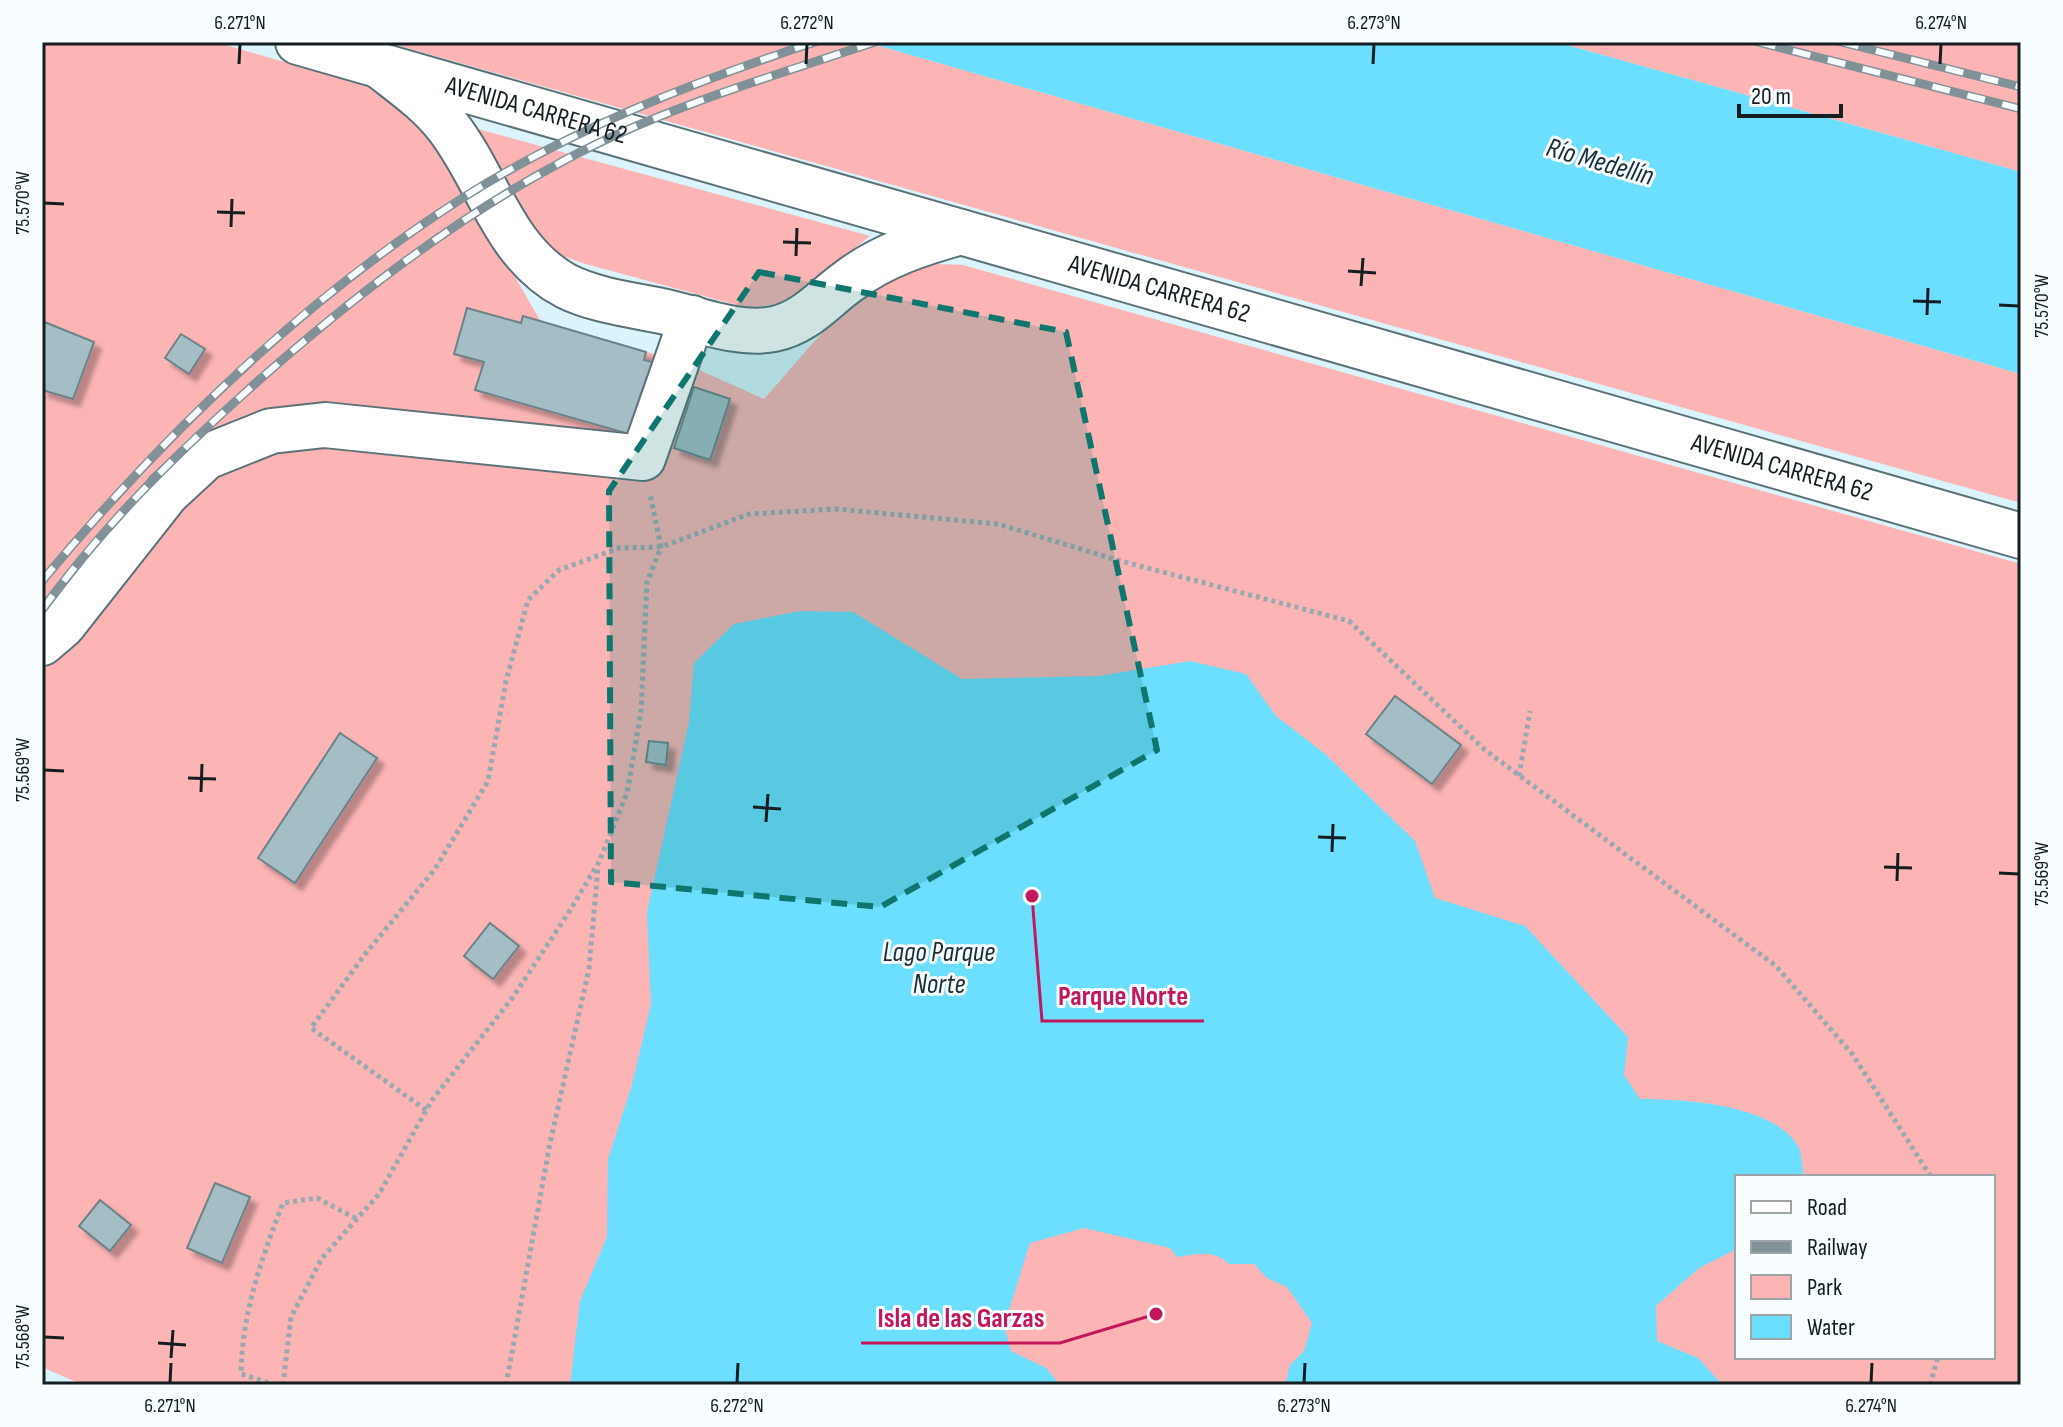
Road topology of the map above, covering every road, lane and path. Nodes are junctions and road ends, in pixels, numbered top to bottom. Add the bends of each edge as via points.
1 (298, 42) edge
2 (378, 65) junction
3 (961, 232) junction
4 (692, 318) junction
5 (643, 458) junction
6 (2021, 536) edge
7 (661, 547) junction
8 (42, 643) edge
9 (1530, 711) dead end
10 (1519, 776) junction
11 (599, 862) junction
12 (426, 1110) junction
13 (1930, 1175) edge
14 (357, 1219) junction
15 (1937, 1359) edge
16 (276, 1385) edge
17 (283, 1385) edge
18 (506, 1385) edge
19 (1930, 1385) edge

1 - 2 main road, AVENIDA CARRERA 62
2 - 3 main road, AVENIDA CARRERA 62
2 - 4 main road via 425,100 449,128 510,235 534,264 593,295
3 - 4 main road via 912,245 875,265 797,322 772,329 733,329
3 - 6 main road, AVENIDA CARRERA 62
4 - 5 main road
5 - 7 path
5 - 8 main road via 325,425 271,431 206,457 167,493 63,625
7 - 10 path via 749,514 836,509 998,524 1349,621 1429,700
7 - 11 path via 647,582 641,712 627,793
7 - 12 path via 619,548 559,570 528,600 506,681 488,781 435,869 311,1028
9 - 10 path
10 - 13 path via 1776,966 1853,1055
11 - 12 path via 513,997
11 - 18 path via 589,969 550,1143
12 - 14 path via 379,1194
14 - 16 path via 317,1198 283,1203 242,1335 241,1374
14 - 17 path via 322,1258 291,1317
15 - 19 path

